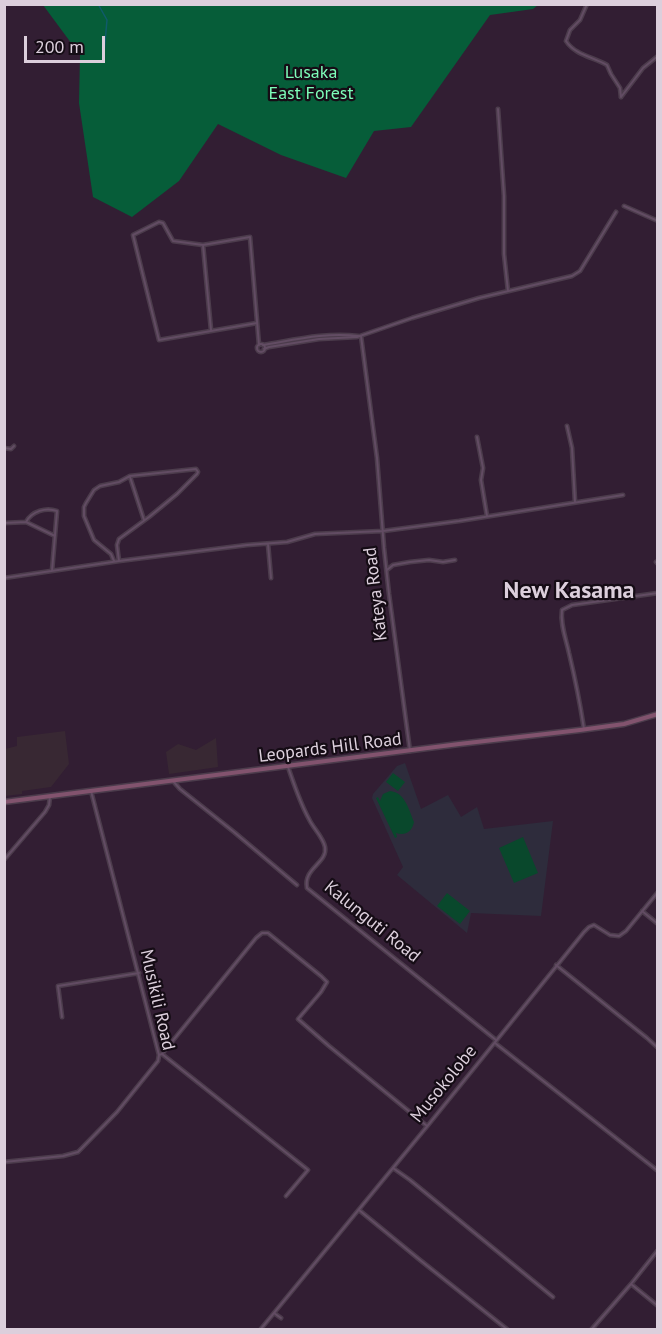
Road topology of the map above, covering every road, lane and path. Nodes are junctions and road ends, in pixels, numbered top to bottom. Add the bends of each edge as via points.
1 (587, 4) edge
2 (657, 56) edge
3 (498, 109) dead end
4 (624, 206) dead end
5 (616, 212) dead end
6 (657, 221) edge
7 (203, 245) junction
8 (508, 291) junction
9 (256, 323) junction
10 (211, 330) junction
11 (359, 336) junction
12 (261, 345) junction
13 (264, 349) junction
14 (567, 426) dead end
15 (477, 437) dead end
16 (14, 446) dead end
17 (4, 448) edge
18 (130, 476) junction
19 (623, 495) dead end
20 (575, 502) junction
21 (487, 516) junction
22 (144, 520) junction
23 (26, 522) junction
24 (4, 523) edge
25 (383, 531) junction
26 (55, 536) junction
27 (268, 544) junction
28 (456, 560) dead end
29 (114, 561) junction
30 (119, 561) junction
31 (52, 570) junction
32 (387, 570) junction
33 (4, 578) edge
34 (271, 578) dead end
35 (657, 593) edge
36 (657, 714) edge
37 (584, 729) junction
38 (410, 751) junction
39 (288, 767) junction
40 (173, 781) junction
41 (91, 791) junction
42 (50, 796) junction
43 (4, 802) edge
44 (4, 860) edge
45 (297, 885) dead end
46 (657, 892) edge
47 (642, 911) junction
48 (657, 924) edge
49 (556, 965) junction
50 (139, 973) junction
51 (62, 1017) dead end
52 (495, 1042) junction
53 (657, 1048) edge
54 (160, 1054) junction
55 (428, 1126) junction
56 (4, 1162) edge
57 (393, 1168) junction
58 (657, 1171) edge
59 (286, 1196) dead end
60 (359, 1210) junction
61 (657, 1250) edge
62 (631, 1284) junction
63 (554, 1297) dead end
64 (657, 1306) edge
65 (274, 1313) junction
66 (281, 1318) dead end
67 (260, 1329) edge
68 (508, 1329) edge
69 (591, 1329) edge

1 - 2 street via 566,41 579,53 607,65 621,97
3 - 8 street
4 - 6 street
5 - 8 street via 576,274
7 - 9 street via 250,237
7 - 10 street
7 - 10 street via 173,241 159,222 133,235 159,340
8 - 11 street
9 - 10 street
9 - 12 street
11 - 12 street
11 - 13 street
11 - 25 street, Kateya Road via 374,432
12 - 13 street
12 - 13 street via 259,351
14 - 20 street
15 - 21 street
16 - 17 street
18 - 22 street
18 - 22 street via 196,469 198,472
18 - 29 street via 97,488 84,507 93,537
19 - 20 street
20 - 21 street
21 - 25 street
22 - 30 street via 119,539
23 - 24 street
23 - 26 street
23 - 26 street via 39,511 56,510
25 - 27 street via 315,534
25 - 32 street, Kateya Road
26 - 31 street
27 - 30 street
27 - 34 street
28 - 32 street via 410,562
29 - 30 street
29 - 31 street
31 - 33 street
32 - 38 street, Kateya Road
35 - 37 street via 572,605 562,610
36 - 37 main road, Leopards Hill Road via 624,724
37 - 38 main road, Leopards Hill Road
38 - 39 main road, Leopards Hill Road
39 - 40 main road, Leopards Hill Road
39 - 52 street, Kalunguti Road via 306,814 325,847 324,855 307,877 308,888
40 - 41 main road, Leopards Hill Road
40 - 45 street
41 - 42 main road, Leopards Hill Road
41 - 50 street, Musikili Road
42 - 43 main road, Leopards Hill Road
42 - 44 street via 45,812
46 - 47 street, Musokolobe
47 - 48 street
47 - 49 street, Musokolobe via 620,936 594,925 589,927
49 - 52 street, Musokolobe
49 - 53 street
50 - 51 street via 58,986
50 - 54 street, Musikili Road
52 - 55 street, Musokolobe
52 - 58 street
54 - 55 street via 256,938 268,933 327,982 298,1019
54 - 56 street, Musikili Road via 131,1095 78,1152
54 - 59 street via 308,1170
55 - 57 street, Musokolobe
57 - 60 street, Musokolobe
57 - 63 street
60 - 65 street, Musokolobe
60 - 68 street
61 - 62 street
62 - 64 street
62 - 69 street
65 - 66 street
65 - 67 street, Musokolobe

